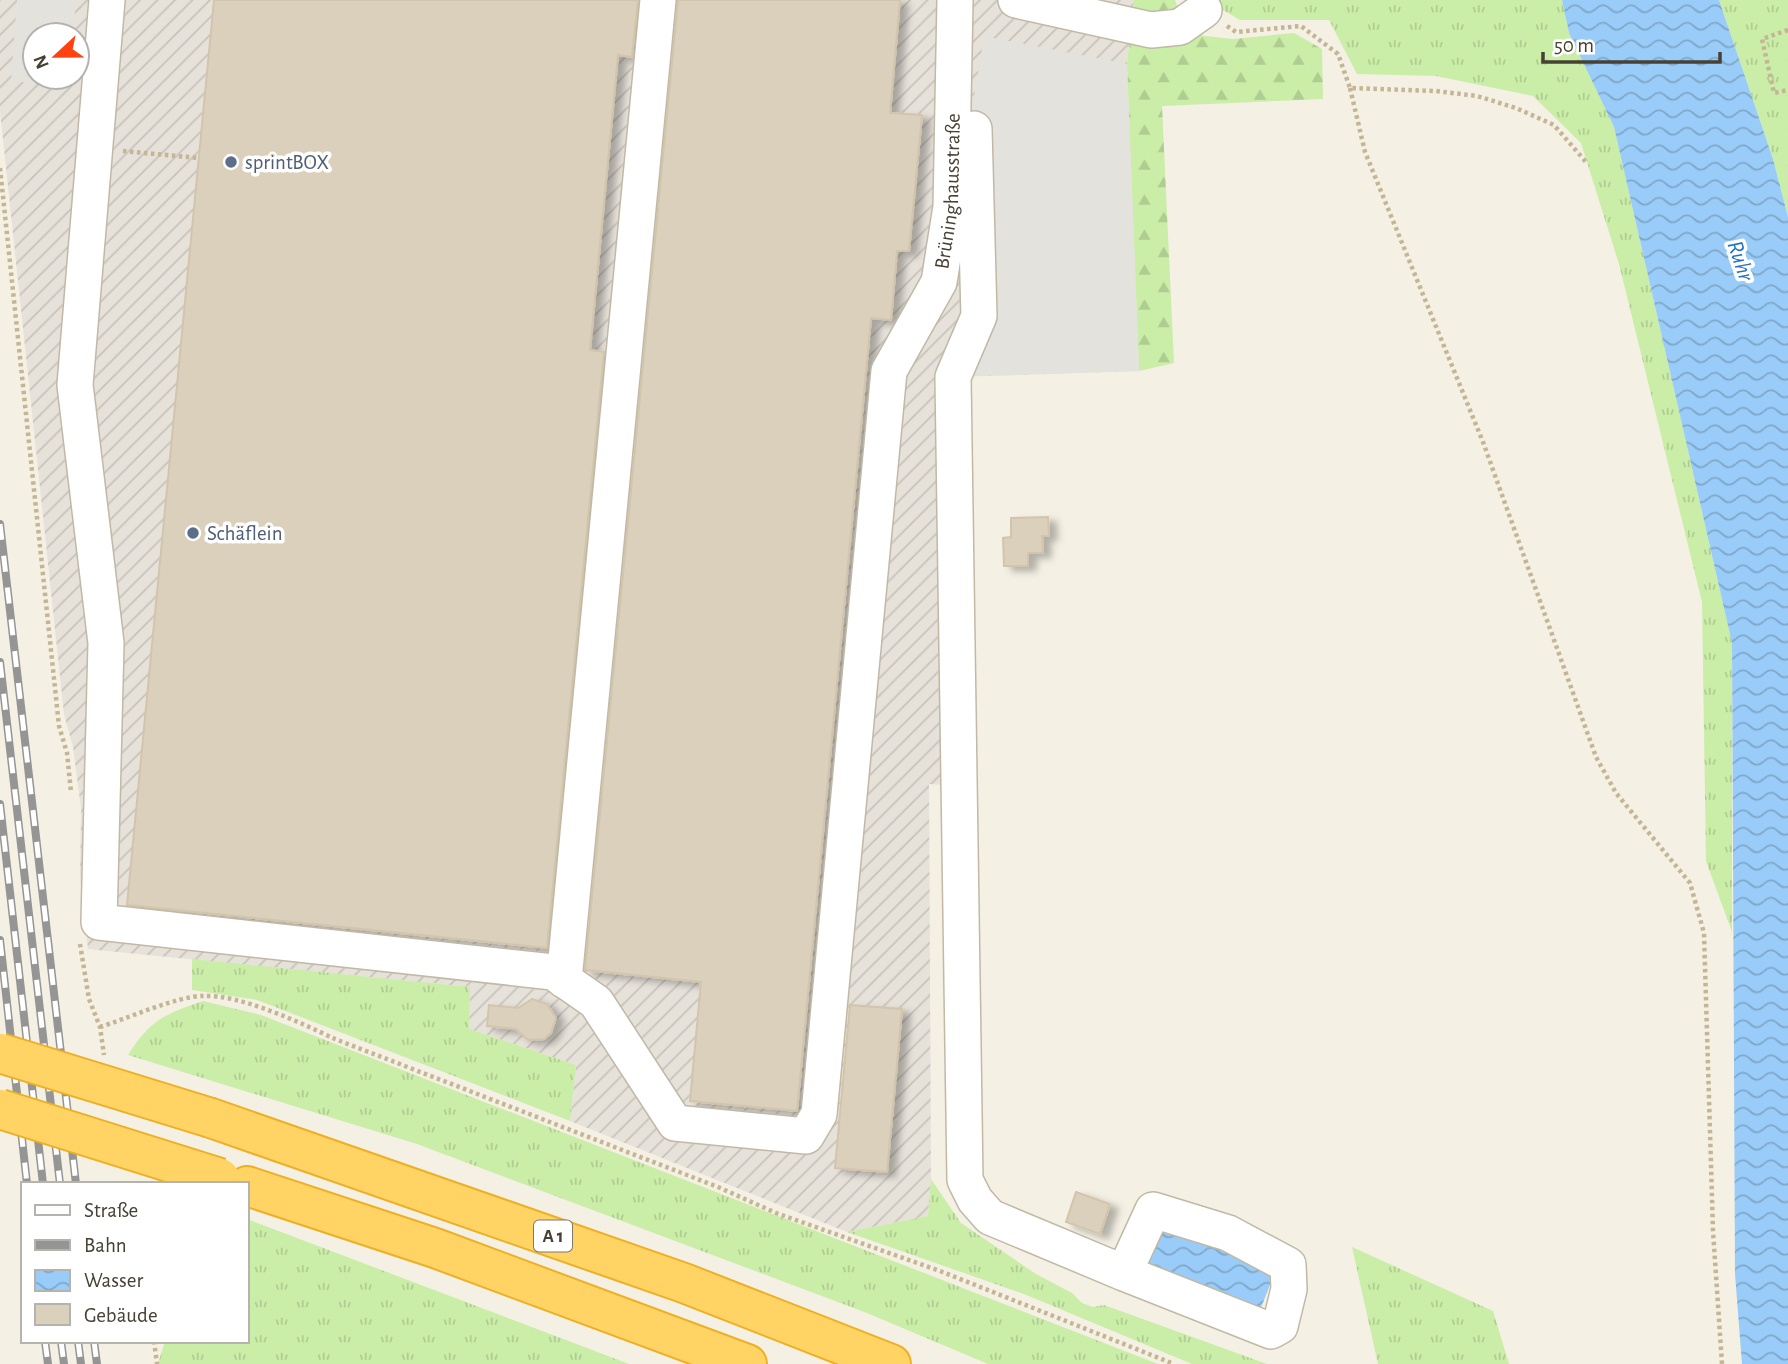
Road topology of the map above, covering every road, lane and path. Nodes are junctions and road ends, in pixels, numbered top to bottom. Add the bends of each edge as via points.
1 (107, 0) edge
2 (658, 0) edge
3 (1016, 0) edge
4 (1203, 10) joint
5 (955, 13) edge
6 (1788, 30) edge
7 (1350, 88) junction
8 (1788, 90) edge
9 (97, 148) junction
10 (199, 159) dead end
11 (1586, 162) dead end
12 (0, 168) edge
13 (71, 794) dead end
14 (79, 930) dead end
15 (565, 980) junction
16 (100, 1027) junction
17 (0, 1053) edge
18 (106, 1066) dead end
19 (0, 1109) edge
20 (232, 1182) edge
21 (248, 1187) edge
22 (1124, 1273) junction
23 (154, 1343) edge
24 (157, 1364) edge
25 (747, 1364) edge
26 (891, 1364) edge
27 (1174, 1364) edge
28 (1722, 1364) edge

1 - 9 street
2 - 15 street
3 - 4 street via 1151,30 1181,27
4 - 7 path via 1236,32 1301,26 1338,54
5 - 15 street, Brüninghausstraße via 951,207 939,282 890,371 819,1114 806,1136 675,1123 596,1002
5 - 22 street via 975,134 979,316 953,377 965,1180 990,1217
6 - 8 path via 1762,39 1774,93
7 - 11 path via 1436,91 1477,96 1516,108 1554,125
7 - 28 path via 1365,152 1483,442 1596,757 1616,793 1690,883 1699,907 1704,933
9 - 10 path
9 - 15 street via 75,385 106,643 99,922 553,972
12 - 13 path via 59,726
14 - 16 path via 89,999
16 - 18 path
16 - 27 path via 201,995 292,1019 776,1213 940,1271
17 - 26 highway, A 1, bridge via 211,1118 684,1283
19 - 20 highway, A 1, bridge
21 - 25 highway, A 1 via 435,1248
22 - 22 street via 1271,1331 1280,1326 1289,1289 1287,1265 1228,1233 1153,1210
23 - 24 path

